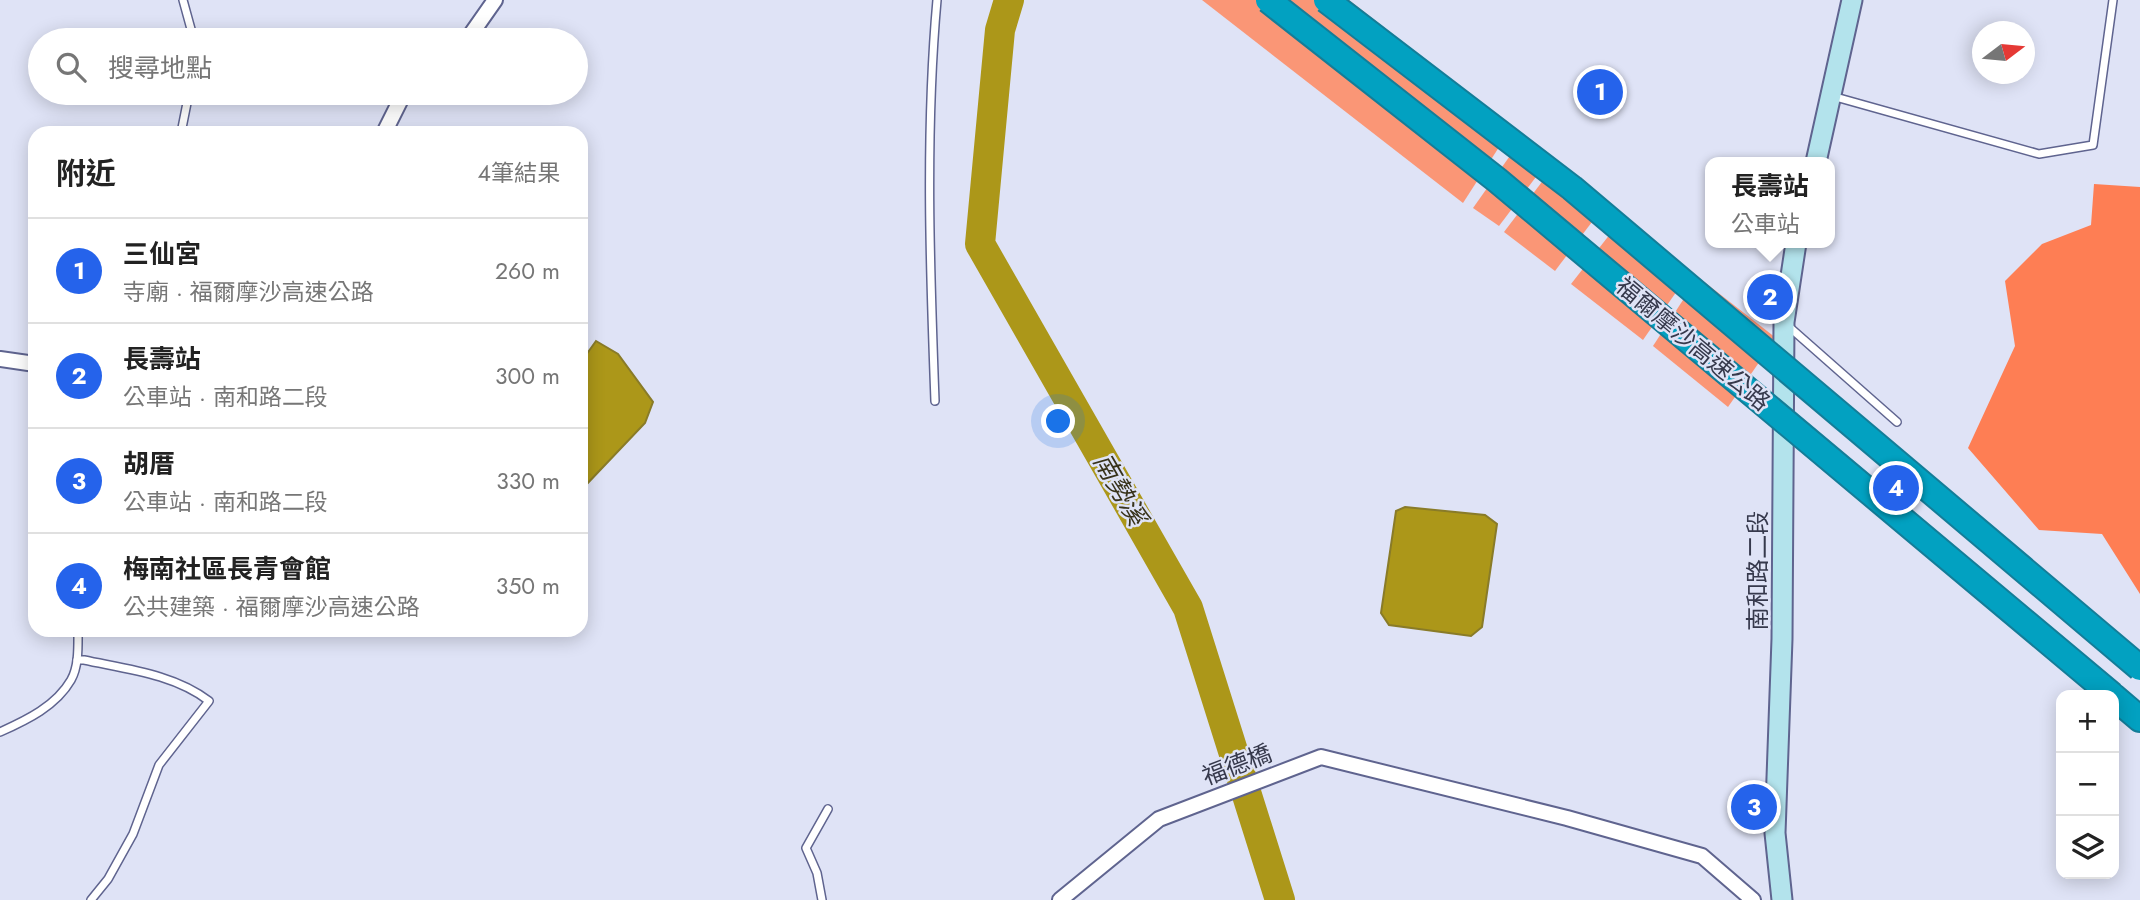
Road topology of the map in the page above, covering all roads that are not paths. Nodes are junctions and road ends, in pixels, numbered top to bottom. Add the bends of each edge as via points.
1 (183, 0) edge
2 (495, 0) edge
3 (937, 0) edge
4 (1268, 0) edge
5 (1326, 0) edge
6 (1852, 0) edge
7 (2113, 0) edge
8 (191, 28) edge
9 (475, 28) edge
10 (1832, 96) junction
11 (187, 105) edge
12 (398, 105) edge
13 (182, 126) edge
14 (388, 126) edge
15 (1817, 157) edge
16 (1795, 248) edge
17 (1784, 323) junction
18 (0, 359) edge
19 (28, 363) edge
20 (935, 401) dead end
21 (1897, 422) dead end
22 (78, 637) edge
23 (77, 660) junction
24 (2140, 667) edge
25 (2106, 690) edge
26 (2119, 701) edge
27 (2140, 719) edge
28 (0, 732) edge
29 (828, 809) dead end
30 (91, 900) edge
31 (822, 900) edge
32 (1060, 900) edge
33 (1753, 900) edge
34 (1782, 900) edge

1 - 8 lane
2 - 9 street
3 - 20 lane via 930,145
4 - 25 highway, 福爾摩沙高速公路, bridge via 1497,180
5 - 24 highway, 福爾摩沙高速公路, bridge via 1572,188
6 - 10 main road
7 - 10 lane via 2093,145 2039,154
10 - 15 main road
11 - 13 lane
12 - 14 street
16 - 17 main road, 南和路二段
17 - 21 lane
17 - 34 main road, 南和路二段 via 1782,639 1775,833
18 - 19 street
22 - 23 lane
23 - 28 lane via 72,679 45,709
23 - 30 lane via 167,679 209,701 159,765 133,834
26 - 27 highway, 福爾摩沙高速公路
29 - 31 lane via 806,848
32 - 33 street, 福德橋 via 1159,819 1321,757 1702,856

